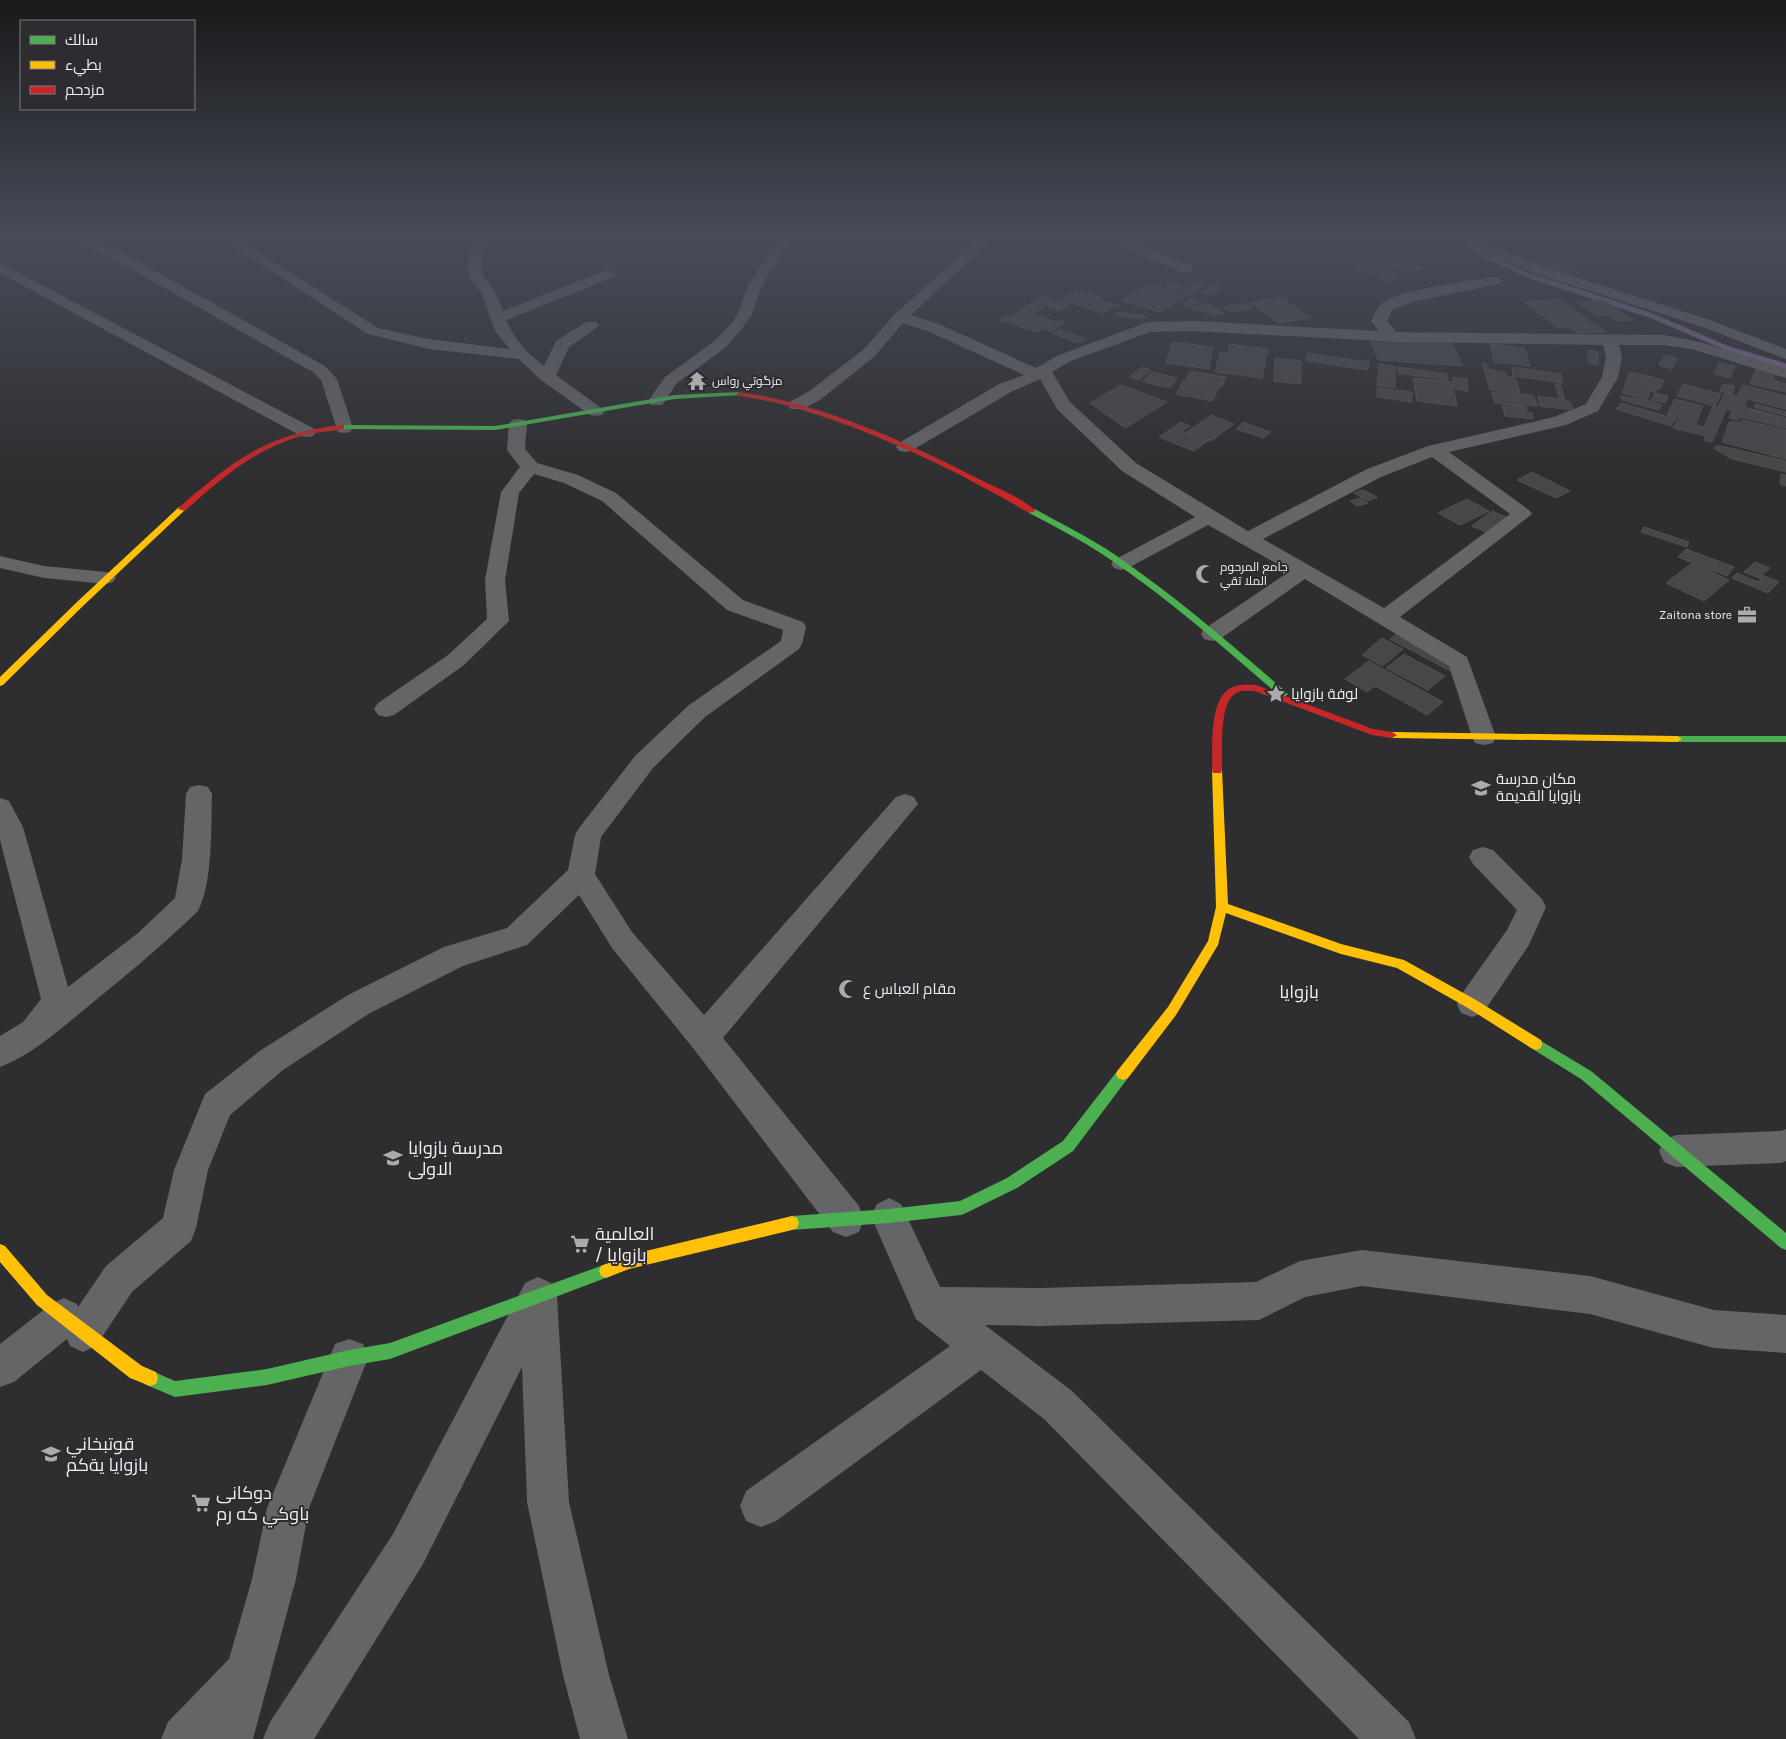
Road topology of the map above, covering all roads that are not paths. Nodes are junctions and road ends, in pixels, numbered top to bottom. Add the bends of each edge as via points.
1 (97, 319) edge
2 (231, 319) edge
3 (355, 319) edge
4 (498, 319) edge
5 (741, 319) edge
6 (898, 319) edge
7 (910, 319) edge
8 (1379, 319) edge
9 (1694, 319) edge
10 (591, 325) dead end
11 (1391, 336) junction
12 (1610, 341) junction
13 (1786, 354) edge
14 (523, 355) junction
15 (1040, 372) junction
16 (1786, 373) edge
17 (548, 377) junction
18 (656, 401) junction
19 (797, 405) junction
20 (596, 412) junction
21 (518, 424) junction
22 (344, 428) junction
23 (308, 432) junction
24 (905, 447) junction
25 (1434, 450) junction
26 (530, 467) junction
27 (1209, 517) junction
28 (1248, 538) junction
29 (0, 562) edge
30 (1121, 564) junction
31 (1305, 570) junction
32 (106, 578) junction
33 (1386, 617) junction
34 (1212, 634) junction
35 (0, 683) edge
36 (1288, 699) junction
37 (386, 709) dead end
38 (1484, 737) junction
39 (1786, 739) edge
40 (1756, 740) junction
41 (1786, 746) edge
42 (199, 794) dead end
43 (905, 804) dead end
44 (0, 808) edge
45 (1483, 857) dead end
46 (581, 875) junction
47 (1222, 907) junction
48 (1472, 1004) junction
49 (34, 1032) junction
50 (704, 1038) junction
51 (0, 1053) edge
52 (1786, 1145) edge
53 (1676, 1151) junction
54 (889, 1216) junction
55 (846, 1219) junction
56 (1786, 1243) edge
57 (0, 1251) edge
58 (538, 1296) junction
59 (930, 1306) junction
60 (73, 1325) junction
61 (1786, 1334) edge
62 (982, 1346) junction
63 (349, 1358) junction
64 (0, 1368) edge
65 (761, 1506) dead end
66 (247, 1674) junction
67 (185, 1739) edge
68 (229, 1739) edge
69 (287, 1739) edge
70 (604, 1739) edge
71 (1392, 1739) edge

1 - 23 street
2 - 22 street via 319,368 329,379
3 - 14 street via 374,331 400,339 441,347
4 - 14 street via 503,331
5 - 18 street via 719,345 671,380
6 - 19 street via 869,353 814,396
7 - 15 street via 923,322 1012,366
8 - 11 street
9 - 13 street
10 - 17 street via 562,344
11 - 12 street
11 - 15 street via 1148,327 1065,358
12 - 16 street via 1664,340 1694,345
12 - 25 street via 1614,358 1610,378 1592,407 1560,421
14 - 17 street
15 - 24 street via 1006,388
15 - 27 street via 1063,405 1129,467
17 - 20 street
18 - 19 street via 737,394
18 - 20 street
19 - 24 street
20 - 21 street
21 - 22 street via 470,429
21 - 26 street via 516,450
22 - 23 street
23 - 32 street via 277,441 237,462
24 - 30 street via 1003,492
25 - 28 street via 1374,473
25 - 33 street via 1522,514
26 - 37 street via 510,492 495,580 498,621 456,660
26 - 46 street via 571,479 609,497 735,605 795,628 791,644 697,711 644,762 588,834
27 - 28 street
27 - 30 street
28 - 31 street
29 - 32 street via 44,572
30 - 34 street
31 - 33 street
31 - 34 street
32 - 35 street
33 - 38 street via 1459,662
34 - 36 street
36 - 38 street via 1372,732
36 - 47 street via 1256,688 1234,689 1226,696 1219,713 1217,764
38 - 40 street
39 - 40 street
40 - 41 street
42 - 49 street via 196,859 188,904 148,941
43 - 50 street
44 - 49 street via 10,827 57,1002
45 - 48 street via 1532,907 1519,937
46 - 50 street via 622,940
46 - 60 street via 517,936 454,956 359,1004 272,1060 216,1105 191,1170 178,1228
47 - 48 street via 1341,949 1400,964
47 - 54 street via 1214,942 1193,979 1068,1146 1012,1183 960,1208
48 - 53 street via 1586,1075
49 - 51 street
50 - 55 street
52 - 53 street
53 - 56 street
54 - 55 street
54 - 59 street
55 - 58 street via 794,1222 629,1262
57 - 60 street via 42,1300
58 - 63 street via 390,1351
58 - 69 street via 408,1549
58 - 70 street via 548,1502 586,1675
59 - 61 street via 1040,1307 1258,1301 1300,1279 1362,1268 1590,1295 1714,1329
59 - 62 street
60 - 63 street via 136,1372 176,1389 267,1377
60 - 64 street
62 - 65 street
62 - 71 street via 1058,1405
63 - 66 street via 288,1508 274,1579
66 - 67 street
66 - 68 street

